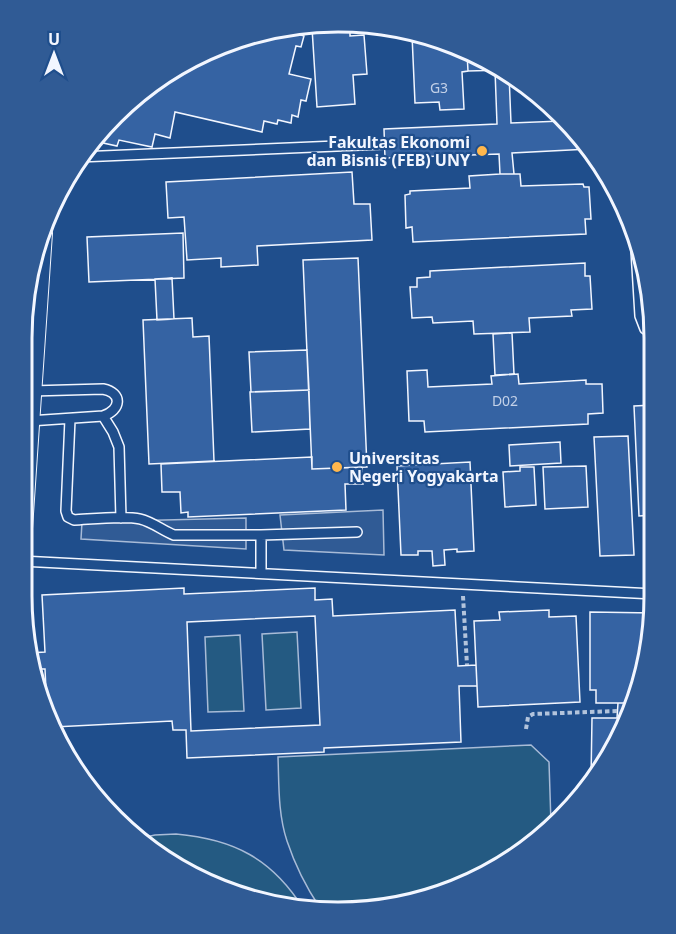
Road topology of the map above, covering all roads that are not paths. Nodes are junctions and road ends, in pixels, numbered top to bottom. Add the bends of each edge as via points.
1 (384, 144) dead end
2 (91, 156) edge
3 (40, 268) edge
4 (637, 271) edge
5 (644, 326) edge
6 (32, 377) edge
7 (32, 391) edge
8 (103, 416) junction
9 (70, 419) junction
10 (32, 421) edge
11 (122, 518) junction
12 (357, 532) dead end
13 (261, 535) junction
14 (32, 562) edge
15 (261, 573) junction
16 (644, 593) edge

1 - 2 lane
3 - 6 street
4 - 5 lane
7 - 8 lane via 111,391 116,396 116,408
8 - 9 lane
8 - 11 lane via 119,447
9 - 10 lane
9 - 11 lane via 68,517
11 - 13 lane via 140,519 174,536
12 - 13 lane
13 - 15 lane
14 - 15 lane
15 - 16 lane

